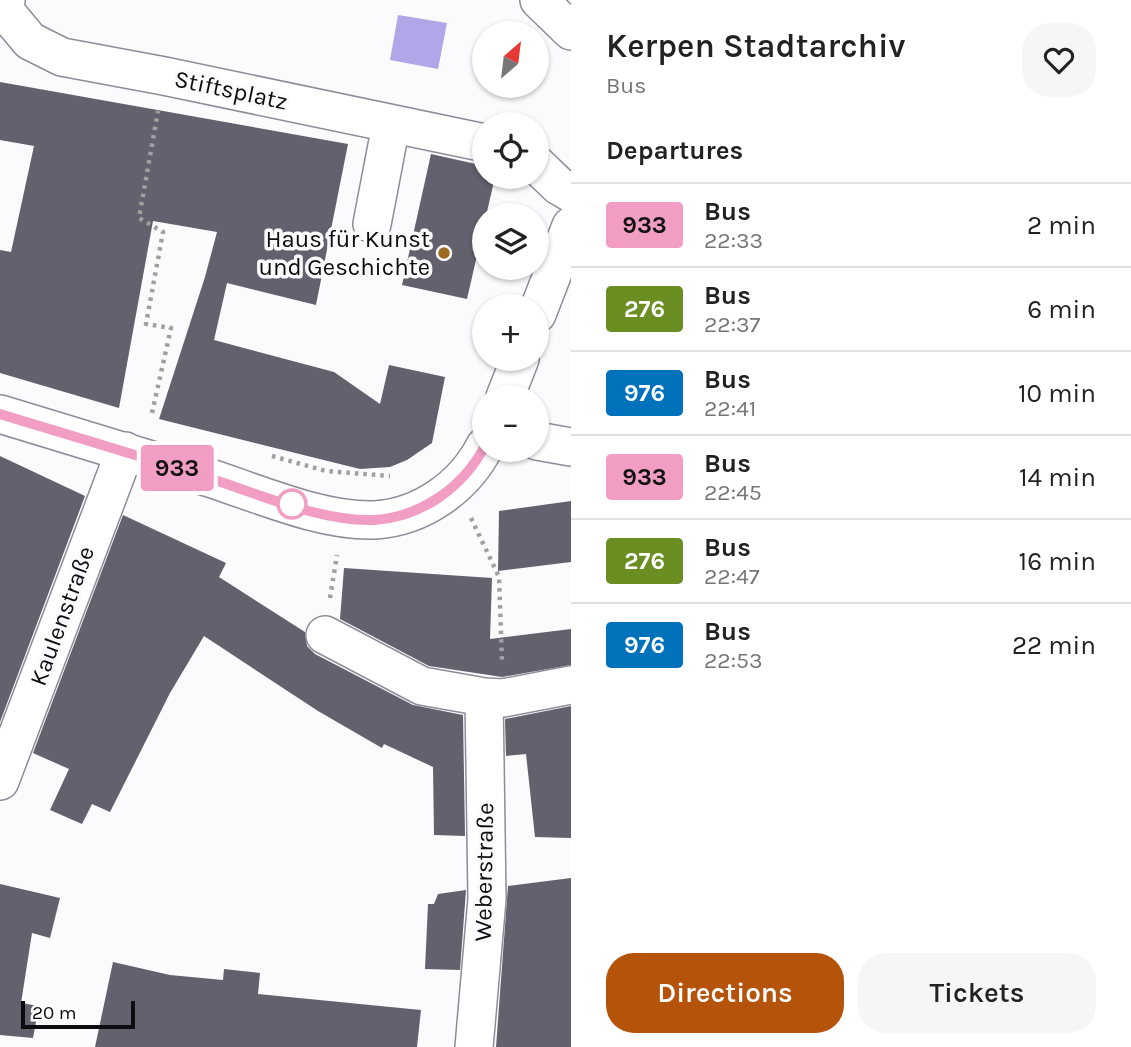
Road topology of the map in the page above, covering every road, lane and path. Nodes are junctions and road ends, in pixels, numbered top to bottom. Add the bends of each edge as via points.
1 (6, 0) edge
2 (539, 0) edge
3 (571, 31) edge
4 (164, 76) junction
5 (391, 125) junction
6 (472, 141) edge
7 (549, 177) edge
8 (571, 194) edge
9 (372, 224) dead end
10 (571, 226) edge
11 (545, 294) edge
12 (152, 413) dead end
13 (0, 414) edge
14 (549, 443) edge
15 (571, 447) edge
16 (125, 451) junction
17 (280, 458) dead end
18 (475, 462) edge
19 (393, 477) dead end
20 (470, 518) dead end
21 (338, 550) dead end
22 (325, 635) joint
23 (571, 685) edge
24 (493, 698) junction
25 (0, 781) edge
26 (474, 1047) edge

1 - 4 street, Stiftsplatz via 5,11 30,41 62,57
2 - 3 street
4 - 5 street, Stiftsplatz
4 - 12 path via 139,218 163,232 146,324 171,328
5 - 6 street, Stiftsplatz
5 - 9 street
7 - 8 street
10 - 11 street
13 - 16 street
14 - 15 street
16 - 18 street via 335,518 374,520 399,516 434,501 466,477
16 - 25 street, Kaulenstraße
17 - 19 path via 326,471
20 - 24 path via 499,577
21 - 22 path
22 - 24 street via 422,686
23 - 24 street
24 - 26 street, Weberstraße via 487,899

